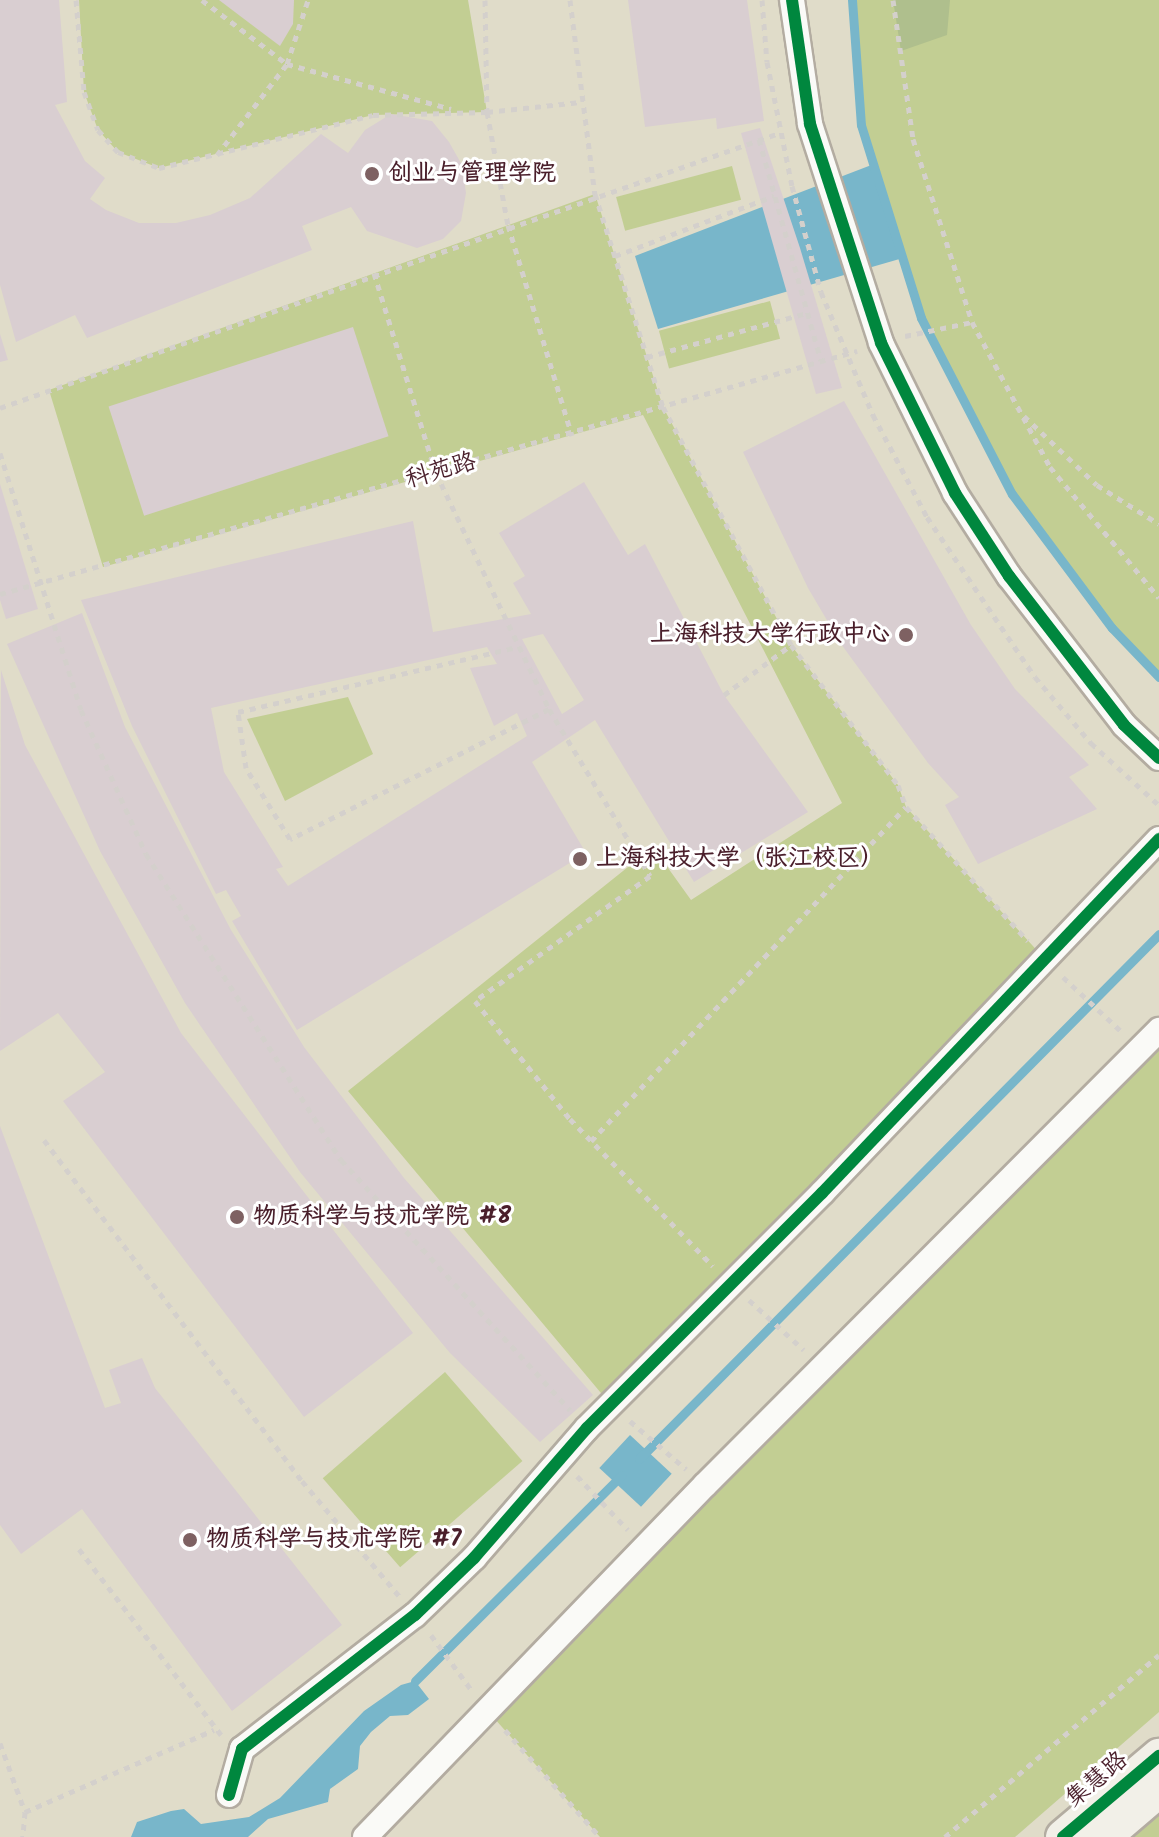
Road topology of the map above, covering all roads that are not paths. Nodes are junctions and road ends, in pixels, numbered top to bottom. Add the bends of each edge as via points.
1 (792, 0) edge
2 (1159, 758) edge
3 (1159, 839) edge
4 (1159, 1030) edge
5 (1159, 1756) edge
6 (1159, 1790) edge
7 (229, 1795) dead end
8 (365, 1837) edge
9 (1063, 1837) edge
10 (1104, 1837) edge

1 - 2 street via 810,124 881,343 955,493 1009,576 1124,725
3 - 7 street via 587,1428 421,1622 242,1749
4 - 8 street
5 - 9 street, 集慧路
6 - 10 street, 集慧路

